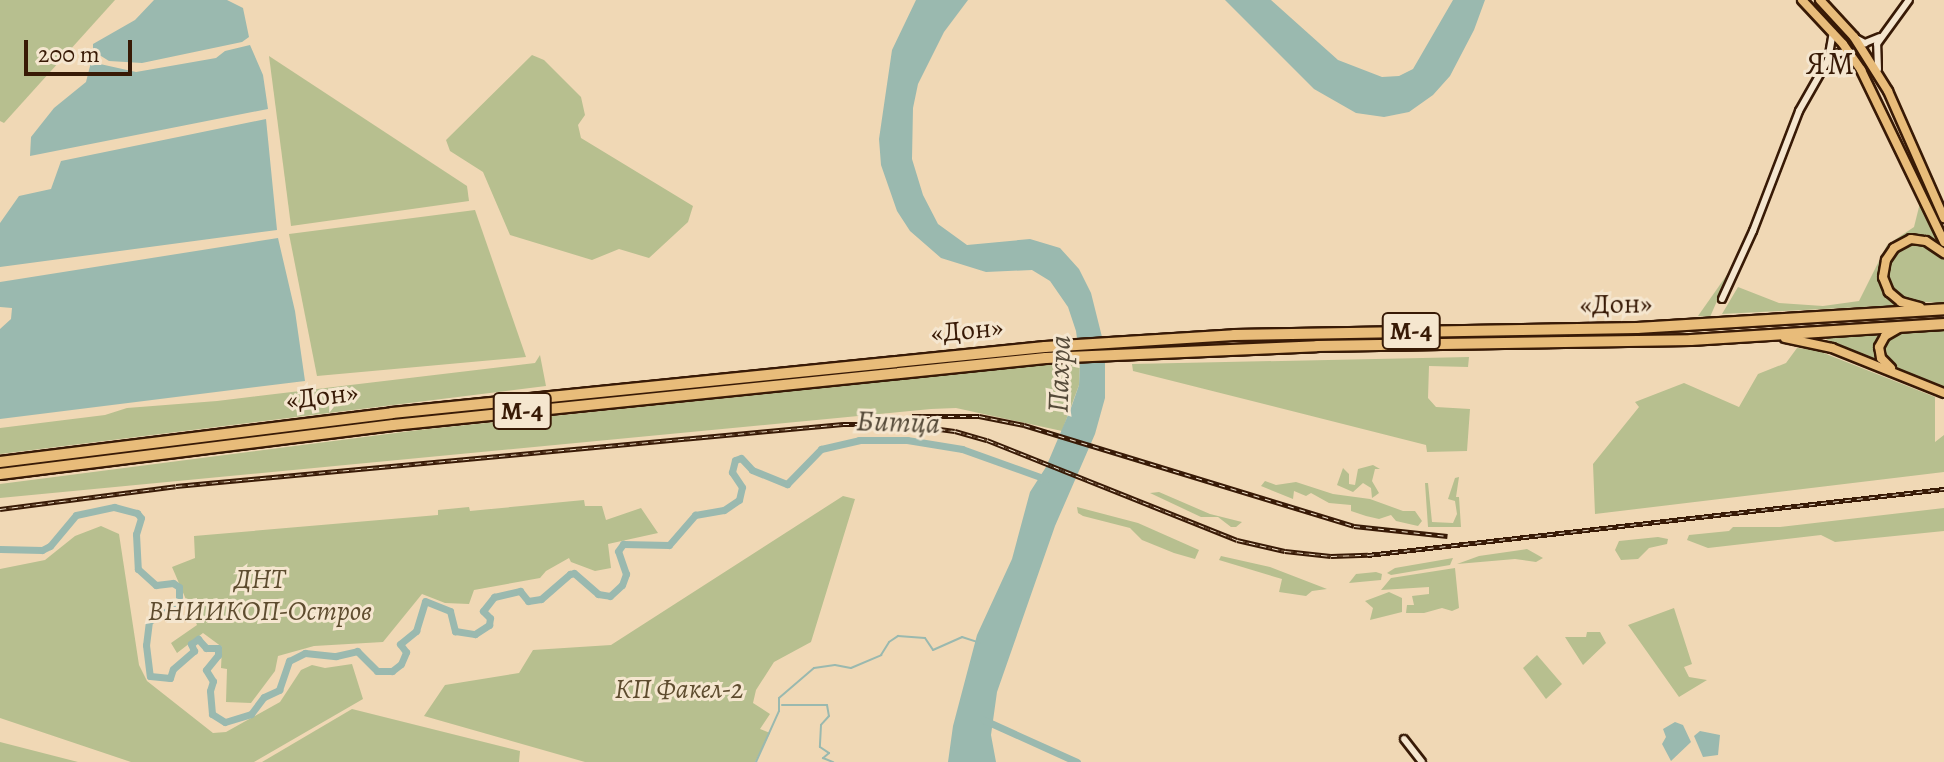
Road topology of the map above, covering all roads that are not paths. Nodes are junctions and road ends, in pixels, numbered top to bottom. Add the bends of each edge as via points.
1 (1802, 0) edge
2 (1820, 0) edge
3 (1909, 0) edge
4 (1833, 32) junction
5 (1885, 32) junction
6 (1854, 37) junction
7 (1850, 52) junction
8 (1828, 60) junction
9 (1882, 80) junction
10 (1901, 116) junction
11 (1888, 121) junction
12 (1927, 180) junction
13 (1944, 203) edge
14 (1944, 218) edge
15 (1944, 242) edge
16 (1944, 253) edge
17 (1722, 299) dead end
18 (1938, 310) edge
19 (1944, 324) edge
20 (1903, 326) junction
21 (1768, 336) junction
22 (1046, 352) junction
23 (1944, 391) edge
24 (0, 462) edge
25 (0, 474) edge
26 (1404, 739) dead end
27 (1422, 762) edge

1 - 4 main road
2 - 6 main road
3 - 5 street
4 - 7 main road
4 - 8 street
5 - 6 street via 1870,43
5 - 9 street via 1874,52
6 - 9 main road
7 - 8 street
7 - 11 main road
8 - 17 street via 1799,111
9 - 10 main road
10 - 11 street via 1897,125
10 - 12 main road
11 - 15 main road
12 - 13 main road
12 - 14 main road
16 - 18 main road via 1926,241 1911,239 1894,248 1883,269 1897,300
18 - 22 highway, «Дон» / М-4 via 1700,326 1122,341
19 - 20 highway, «Дон» / М-4
20 - 21 highway, «Дон» / М-4
20 - 23 main road via 1882,341 1881,358 1891,368
21 - 22 highway, «Дон» / М-4
21 - 23 main road via 1820,344
22 - 24 highway, «Дон» / М-4 via 454,406
22 - 25 highway, «Дон» / М-4
26 - 27 street

